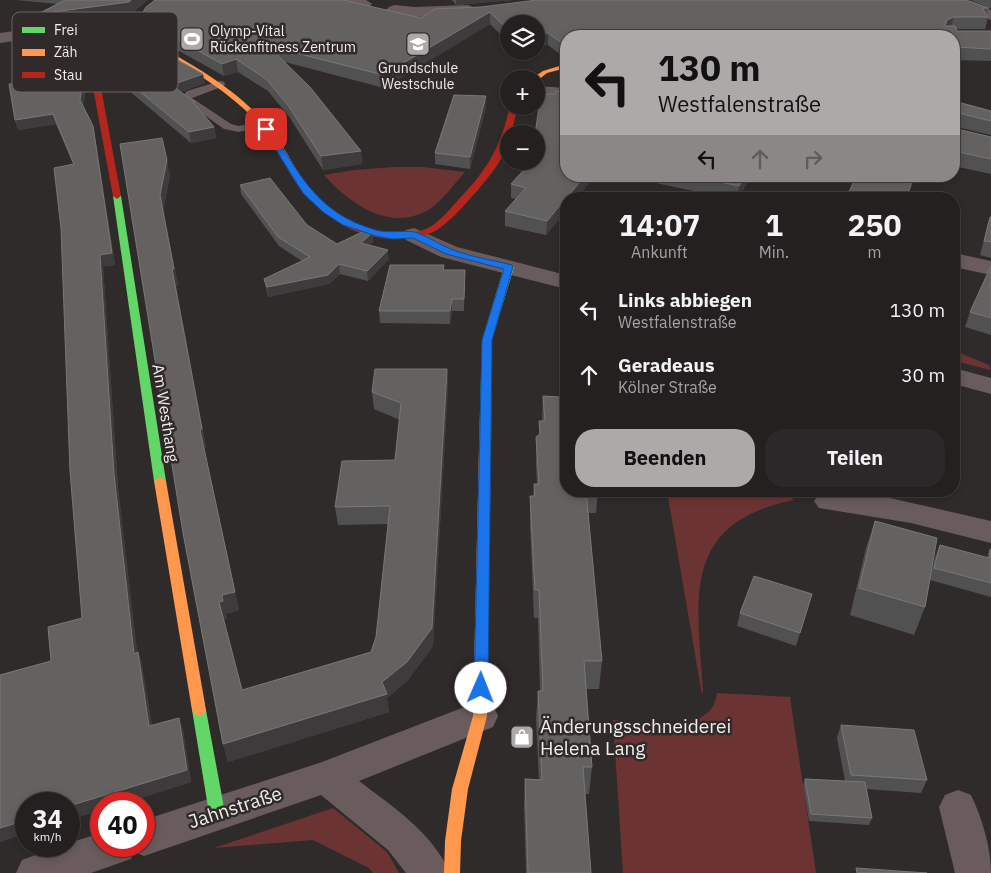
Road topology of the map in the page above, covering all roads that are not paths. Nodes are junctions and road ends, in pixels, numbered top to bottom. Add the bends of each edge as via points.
1 (161, 0) edge
2 (952, 0) edge
3 (481, 10) edge
4 (146, 12) edge
5 (437, 12) edge
6 (991, 14) edge
7 (178, 60) edge
8 (560, 68) edge
9 (545, 72) edge
10 (220, 84) junction
11 (98, 92) edge
12 (193, 92) joint
13 (545, 92) edge
14 (560, 93) edge
15 (512, 115) edge
16 (262, 124) junction
17 (414, 235) junction
18 (960, 261) edge
19 (509, 267) junction
20 (991, 268) edge
21 (560, 280) edge
22 (960, 378) edge
23 (991, 386) edge
24 (829, 501) dead end
25 (991, 532) edge
26 (480, 716) junction
27 (326, 778) junction
28 (958, 807) dead end
29 (217, 813) junction
30 (155, 834) edge
31 (90, 855) edge
32 (36, 873) edge
33 (430, 873) edge
34 (452, 873) edge
35 (975, 873) edge

1 - 4 street
2 - 6 street
3 - 5 street
7 - 10 street
8 - 9 street
10 - 12 lane
10 - 16 street via 241,100
11 - 29 street, Am Westhang via 113,167 171,552
12 - 16 lane via 186,98 225,126 239,129
13 - 14 street
15 - 17 street via 501,151 484,178 444,220 429,231
16 - 17 street via 306,191 326,210 346,224 365,231 392,236
17 - 19 street via 449,252
18 - 20 street
19 - 21 street
19 - 26 street via 487,340
22 - 23 street
24 - 25 street via 864,503
26 - 27 street, Jahnstraße
26 - 34 street via 460,789
27 - 29 street, Jahnstraße
27 - 33 street via 402,838
28 - 35 street
29 - 30 street, Jahnstraße
31 - 32 street

